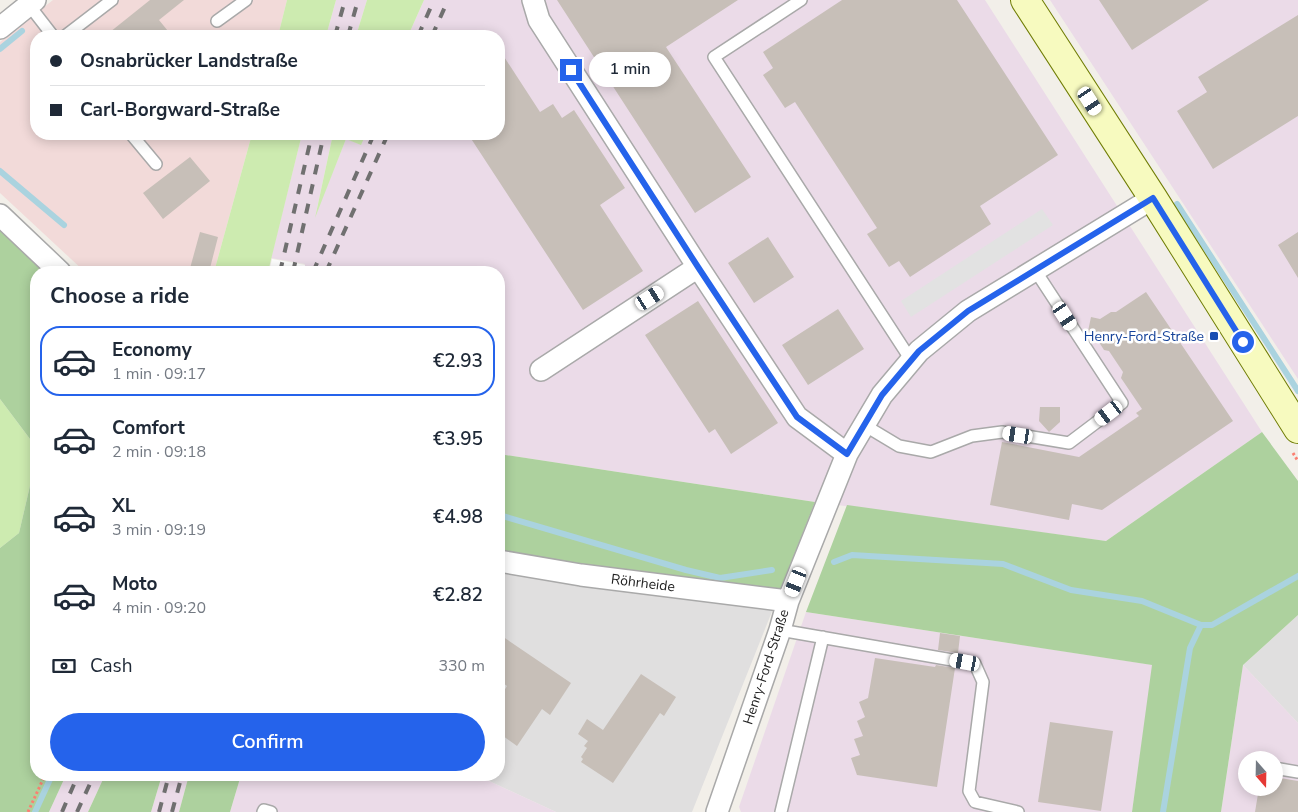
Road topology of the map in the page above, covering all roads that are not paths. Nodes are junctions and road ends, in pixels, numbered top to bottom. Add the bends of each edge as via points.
1 (112, 0) edge
2 (246, 0) edge
3 (533, 0) edge
4 (801, 0) edge
5 (1025, 0) edge
6 (32, 3) edge
7 (217, 21) dead end
8 (0, 28) edge
9 (49, 30) edge
10 (74, 30) edge
11 (136, 140) edge
12 (156, 164) dead end
13 (1153, 198) junction
14 (0, 215) edge
15 (54, 266) edge
16 (698, 267) junction
17 (1035, 270) junction
18 (911, 360) junction
19 (541, 370) dead end
20 (864, 425) junction
21 (1298, 429) edge
22 (847, 454) junction
23 (505, 562) edge
24 (788, 601) junction
25 (780, 630) junction
26 (823, 637) junction
27 (1283, 770) edge
28 (1298, 772) edge
29 (263, 812) edge
30 (271, 812) edge
31 (717, 812) edge
32 (781, 812) edge
33 (1018, 812) edge

1 - 10 lane
2 - 7 lane
3 - 16 street via 539,20
4 - 18 lane via 714,58
5 - 13 street
6 - 8 street
6 - 9 lane
11 - 12 lane
13 - 17 street, Henry-Ford-Straße
13 - 21 street
14 - 15 street
16 - 19 street
16 - 22 street via 797,417
17 - 18 street, Henry-Ford-Straße via 968,311
17 - 20 lane via 1122,404 1069,443 1002,432 972,436 930,452 899,446
18 - 20 street, Henry-Ford-Straße via 882,395
20 - 22 street, Henry-Ford-Straße
22 - 24 street, Henry-Ford-Straße
23 - 24 street, Röhrheide
24 - 25 street, Henry-Ford-Straße
25 - 26 lane
25 - 31 street, Henry-Ford-Straße
26 - 32 lane
26 - 33 lane via 975,664 983,682 969,791 976,802
27 - 28 lane
29 - 30 lane

